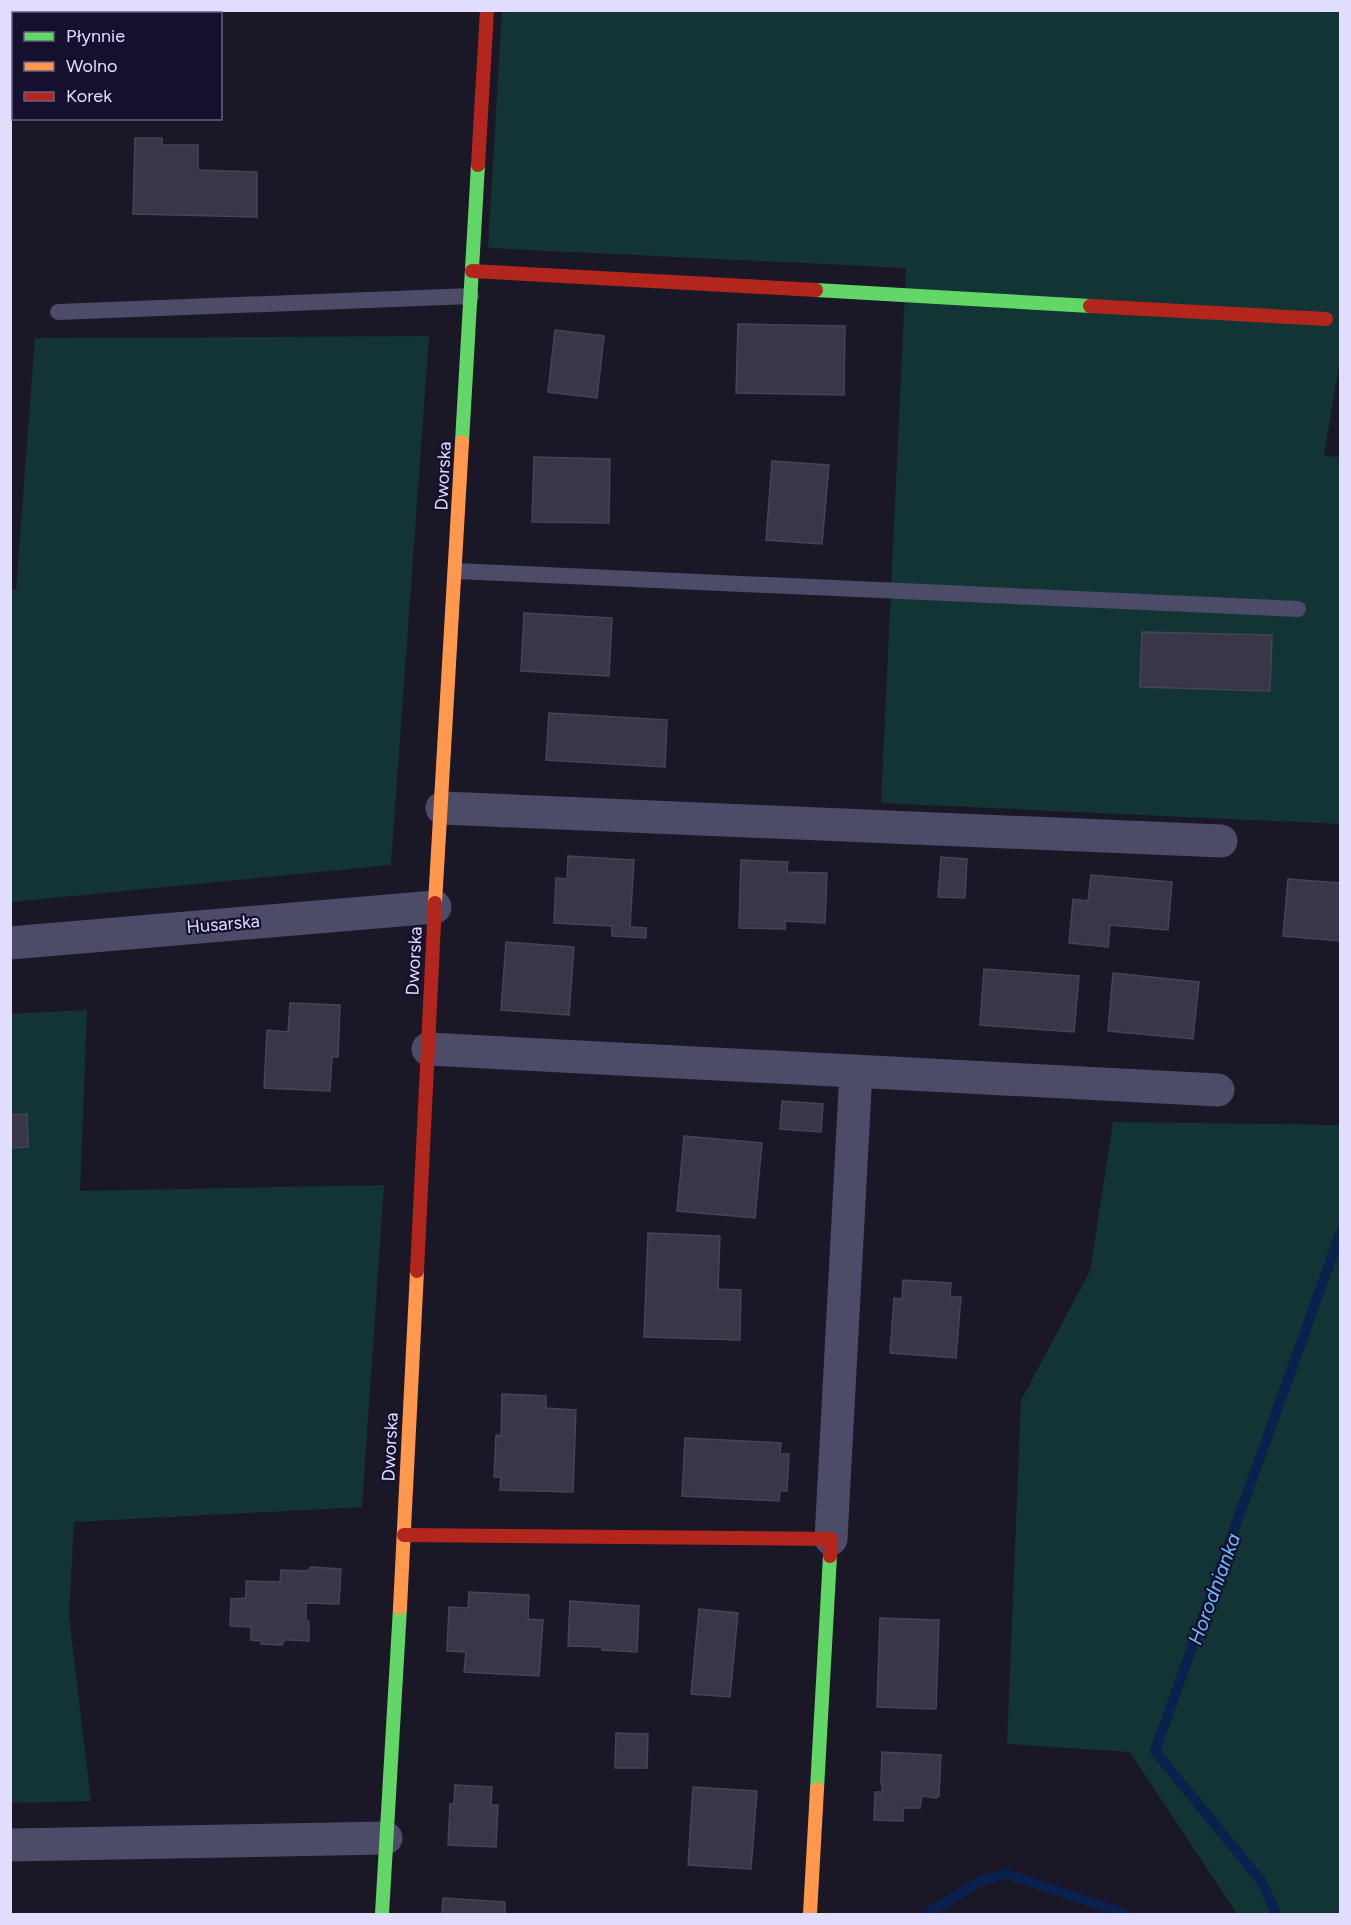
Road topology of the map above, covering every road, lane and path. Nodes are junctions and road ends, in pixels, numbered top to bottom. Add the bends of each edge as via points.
1 (487, 10) edge
2 (472, 271) junction
3 (471, 296) junction
4 (58, 312) dead end
5 (1326, 319) dead end
6 (456, 571) junction
7 (1298, 609) dead end
8 (442, 808) junction
9 (1221, 840) dead end
10 (435, 907) junction
11 (10, 943) edge
12 (428, 1049) junction
13 (856, 1071) junction
14 (1218, 1090) dead end
15 (404, 1535) junction
16 (831, 1539) junction
17 (386, 1838) junction
18 (10, 1845) edge
19 (382, 1914) edge
20 (810, 1914) edge

1 - 2 street, Dworska
2 - 3 street, Dworska
2 - 5 street
3 - 4 lane
3 - 6 street, Dworska
6 - 7 lane
6 - 8 street, Dworska
8 - 9 street
8 - 10 street, Dworska
10 - 11 street, Husarska
10 - 12 street, Dworska
12 - 13 street
12 - 15 street, Dworska
13 - 14 street
13 - 16 street
15 - 16 street
15 - 17 street, Dworska
16 - 20 street
17 - 18 street
17 - 19 street, Dworska

